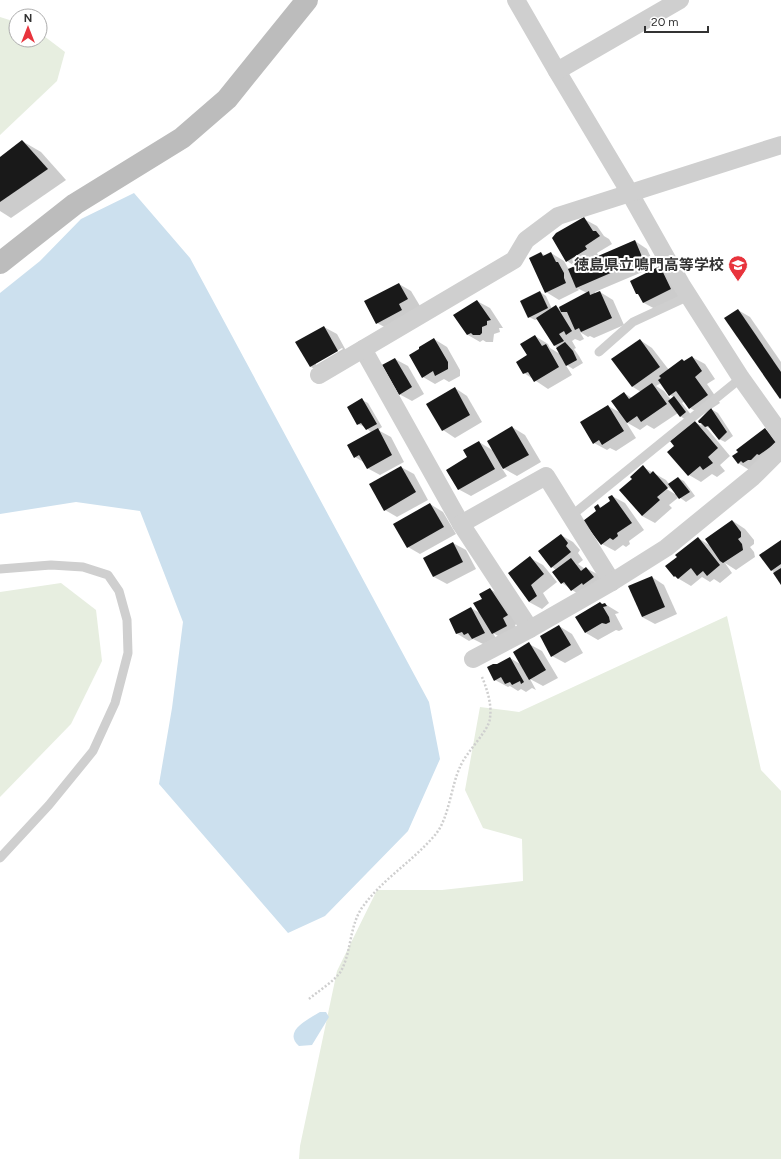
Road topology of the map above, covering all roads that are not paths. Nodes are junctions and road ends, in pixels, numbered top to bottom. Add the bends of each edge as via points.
1 (307, 0) edge
2 (516, 0) edge
3 (680, 0) edge
4 (557, 71) junction
5 (781, 145) edge
6 (630, 192) junction
7 (0, 263) edge
8 (689, 296) junction
9 (363, 349) junction
10 (599, 352) dead end
11 (319, 375) dead end
12 (741, 378) junction
13 (781, 434) edge
14 (781, 449) edge
15 (571, 516) junction
16 (461, 524) junction
17 (0, 569) edge
18 (612, 582) junction
19 (530, 629) junction
20 (473, 659) road end
21 (0, 858) edge

1 - 7 street via 227,99 182,138 75,204
2 - 4 street
3 - 4 street
4 - 6 street
5 - 6 street
6 - 8 street
6 - 9 street via 558,216 526,240 514,260
8 - 10 lane via 633,322
8 - 12 street
9 - 11 street
9 - 16 street
12 - 13 street
12 - 15 lane
14 - 18 street via 753,477 666,548
15 - 16 street via 546,476
15 - 18 street
16 - 19 street
17 - 21 lane via 57,565 83,567 108,575 120,591 127,620 128,653 115,703 93,751 49,805
18 - 19 street
19 - 20 street

